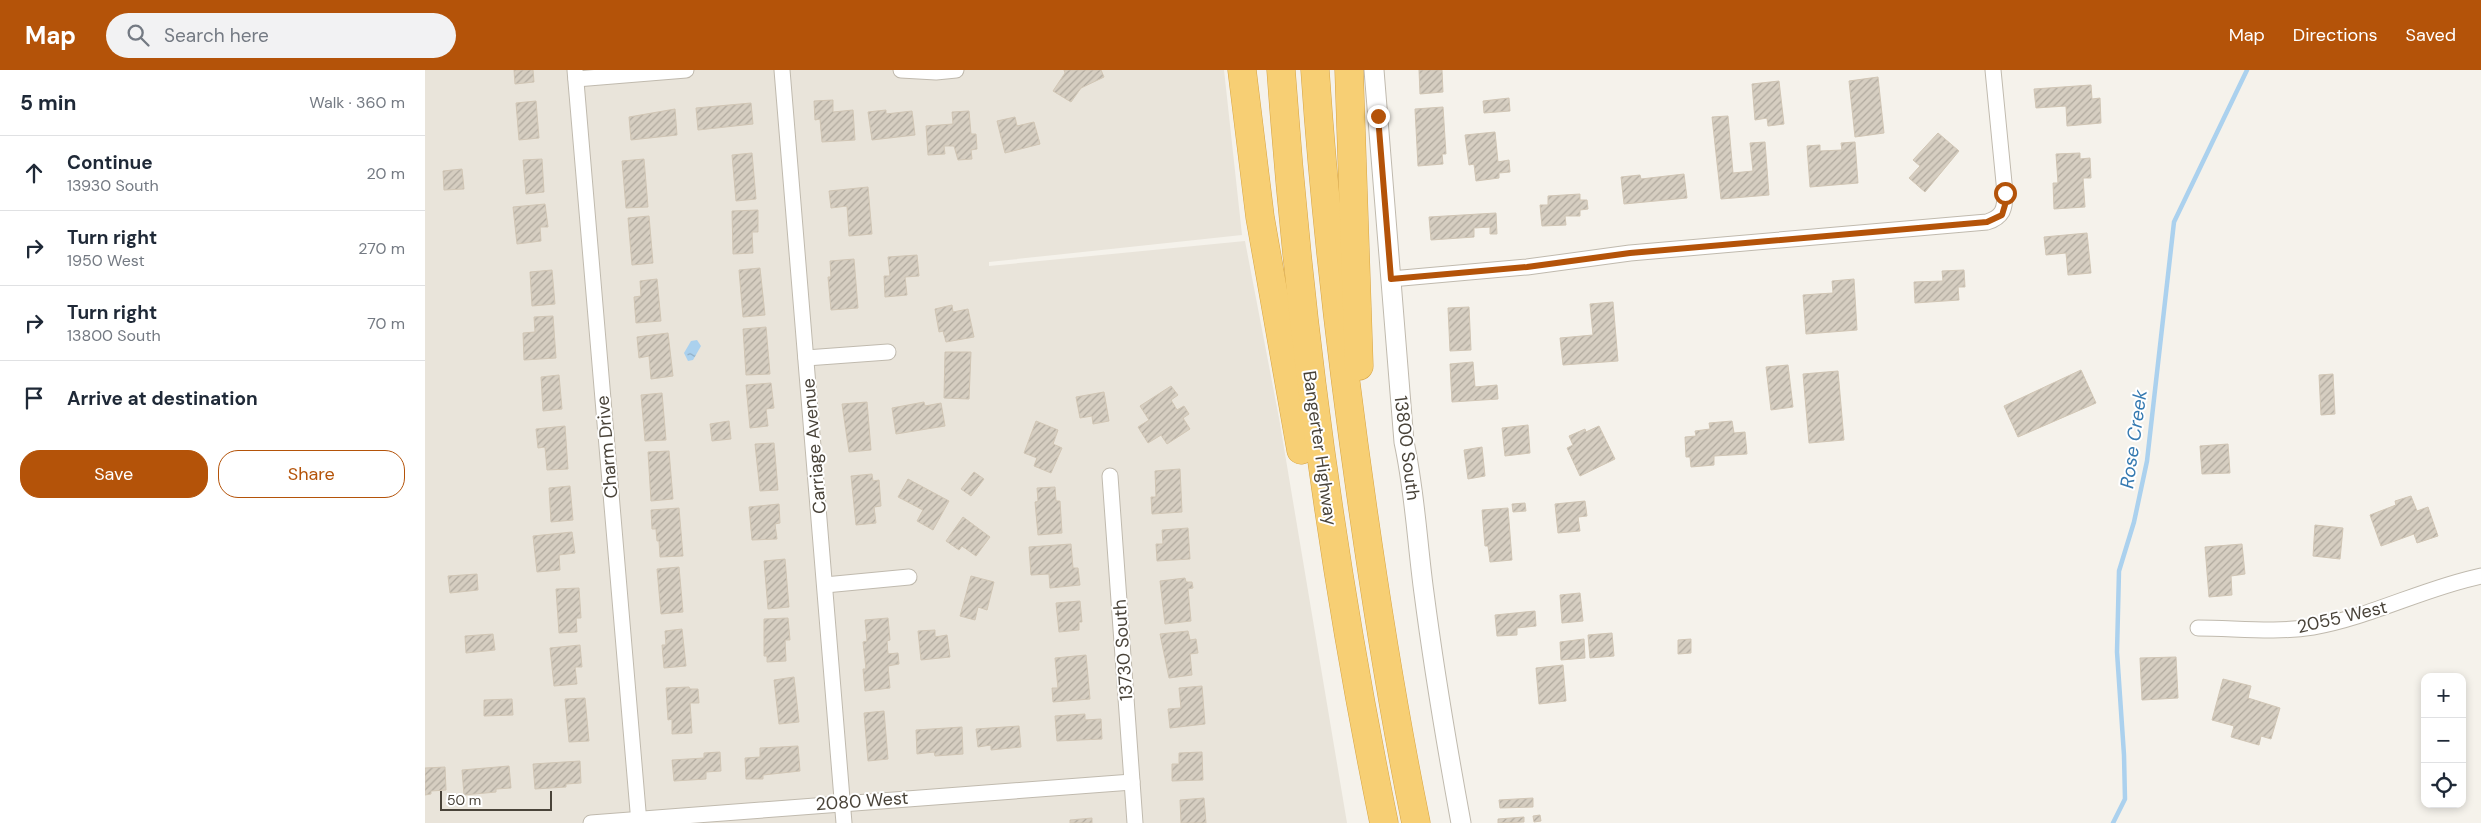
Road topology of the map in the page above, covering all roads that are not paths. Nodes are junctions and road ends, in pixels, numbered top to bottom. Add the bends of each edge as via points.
1 (686, 70) edge
2 (782, 70) edge
3 (901, 70) edge
4 (956, 70) edge
5 (1242, 70) edge
6 (1281, 70) edge
7 (1315, 70) edge
8 (1349, 70) edge
9 (1374, 70) edge
10 (1993, 70) edge
11 (576, 74) edge
12 (1391, 279) junction
13 (888, 352) dead end
14 (806, 358) junction
15 (1110, 476) dead end
16 (2481, 576) edge
17 (909, 577) dead end
18 (1373, 579) junction
19 (825, 585) junction
20 (2198, 628) dead end
21 (1353, 661) junction
22 (1132, 782) junction
23 (842, 803) junction
24 (639, 821) edge
25 (591, 823) edge
26 (844, 823) edge
27 (1135, 823) edge
28 (1384, 823) edge
29 (1416, 823) edge
30 (1461, 823) edge

1 - 11 street
2 - 14 street, Carriage Avenue
3 - 4 street
5 - 21 highway via 1260,218 1301,450 1324,556
6 - 21 highway, Bangerter Highway via 1309,371
7 - 18 highway, Bangerter Highway via 1339,331
8 - 18 highway via 1362,436
9 - 12 street, 13800 South
10 - 12 street via 2005,205 2002,215 1987,222 1630,253 1527,267
11 - 24 street, Charm Drive
12 - 30 street, 13800 South via 1404,442 1444,732
13 - 14 street
14 - 19 street, Carriage Avenue
15 - 22 street, 13730 South
16 - 20 street, 2055 West via 2313,627 2286,630
17 - 19 street
18 - 29 highway, Bangerter Highway
19 - 23 street, Carriage Avenue
21 - 28 highway, Bangerter Highway
22 - 23 street, 2080 West
22 - 27 street, 13730 South
23 - 24 street, 2080 West
23 - 26 street, Carriage Avenue
24 - 25 street, 2080 West

